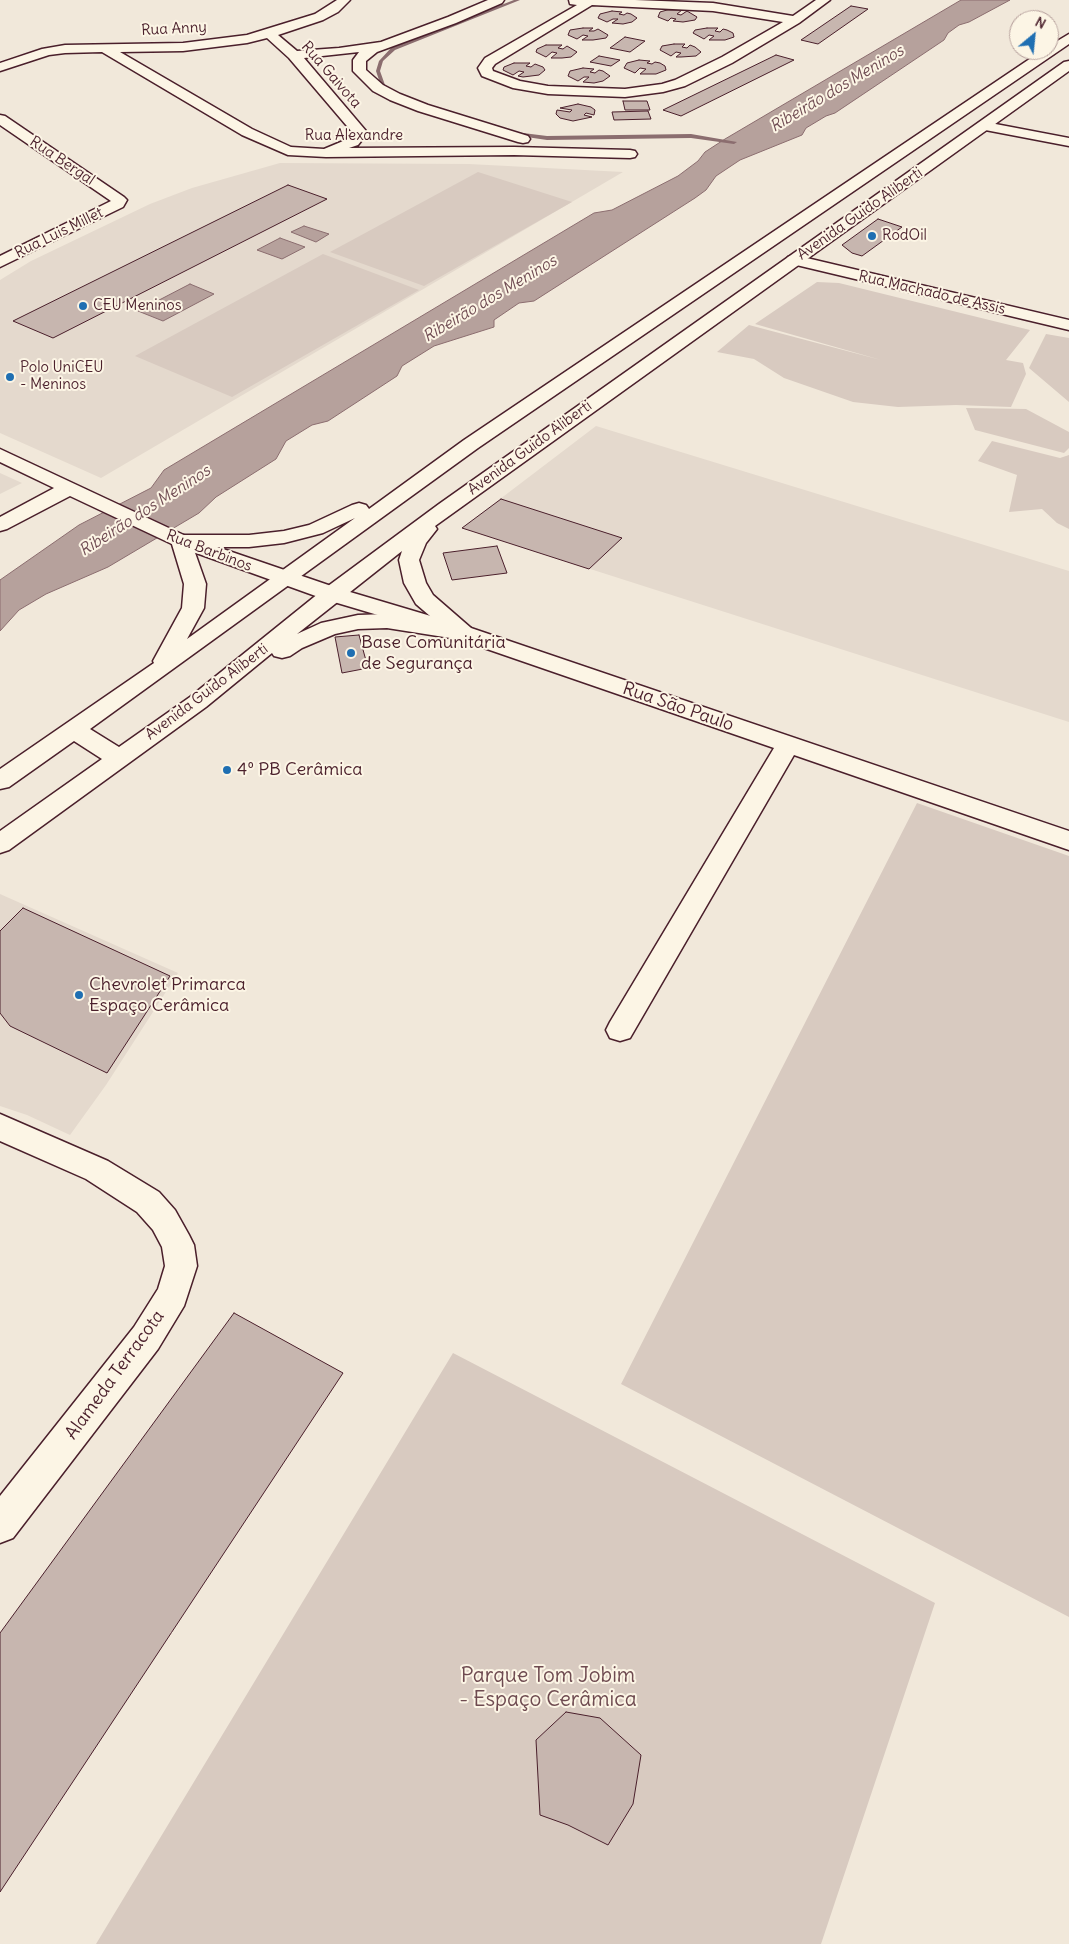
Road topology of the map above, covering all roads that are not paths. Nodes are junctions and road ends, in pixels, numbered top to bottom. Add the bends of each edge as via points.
1 (344, 0) edge
2 (498, 0) edge
3 (565, 0) edge
4 (824, 0) edge
5 (590, 1) edge
6 (795, 20) junction
7 (269, 34) junction
8 (1069, 38) edge
9 (384, 44) junction
10 (104, 48) junction
11 (294, 56) junction
12 (1069, 65) edge
13 (0, 67) edge
14 (0, 119) edge
15 (985, 126) junction
16 (523, 139) dead end
17 (1069, 142) edge
18 (326, 153) junction
19 (630, 154) dead end
20 (118, 204) joint
21 (794, 260) junction
22 (0, 262) edge
23 (1069, 325) edge
24 (601, 356) junction
25 (629, 377) junction
26 (471, 444) junction
27 (0, 456) edge
28 (69, 488) junction
29 (446, 508) junction
30 (0, 524) edge
31 (176, 539) junction
32 (284, 579) junction
33 (332, 594) junction
34 (463, 633) junction
35 (158, 672) junction
36 (198, 702) junction
37 (74, 730) junction
38 (788, 744) junction
39 (119, 758) junction
40 (0, 781) edge
41 (1069, 841) edge
42 (0, 844) edge
43 (620, 1030) dead end
44 (0, 1127) edge
45 (0, 1525) edge

1 - 7 street, Rua Anny via 320,16
2 - 9 street
3 - 5 street
4 - 6 street
5 - 6 street via 713,7
5 - 6 street via 490,61 485,68 487,73 518,85 548,90 595,93 643,91 680,83
7 - 10 street, Rua Anny via 182,47
7 - 11 street, Rua Gaivota
8 - 24 street, Avenida Guido Aliberti
9 - 11 street
9 - 16 street via 364,54 360,60 360,71 378,88 423,108
10 - 13 street, Rua Anny via 47,52
10 - 18 street, Rua Alexandre via 278,148
11 - 18 street, Rua Gaivota via 359,131 353,142
12 - 15 street, Avenida Guido Aliberti
14 - 20 street, Rua Bergal via 118,198
15 - 17 street
15 - 21 street, Avenida Guido Aliberti
18 - 19 street, Rua Alexandre via 467,150
20 - 22 street, Rua Luis Millet
21 - 23 street, Rua Machado de Assis
21 - 25 street, Avenida Guido Aliberti
24 - 25 street
24 - 26 street, Avenida Guido Aliberti
25 - 29 street, Avenida Guido Aliberti
26 - 31 street via 348,515 316,529 249,541
26 - 32 street, Avenida Guido Aliberti
27 - 28 street, Rua Barbinos
28 - 30 street
28 - 31 street, Rua Barbinos
29 - 33 street, Avenida Guido Aliberti
29 - 34 street via 416,541 409,560 415,583 424,599
31 - 32 street, Rua Barbinos
31 - 35 street via 195,584 193,608
32 - 33 street, Rua São Paulo
32 - 35 street, Avenida Guido Aliberti
33 - 34 street, Rua São Paulo
33 - 36 street, Avenida Guido Aliberti
34 - 36 street via 387,621 329,628 294,643
34 - 38 street, Rua São Paulo
35 - 37 street, Avenida Guido Aliberti
36 - 39 street, Avenida Guido Aliberti
37 - 39 street
37 - 40 street, Avenida Guido Aliberti
38 - 41 street, Rua São Paulo
38 - 43 street
39 - 42 street, Avenida Guido Aliberti
44 - 45 street, Alameda Terracota via 97,1170 148,1202 164,1220 178,1246 181,1266 172,1295 146,1338

